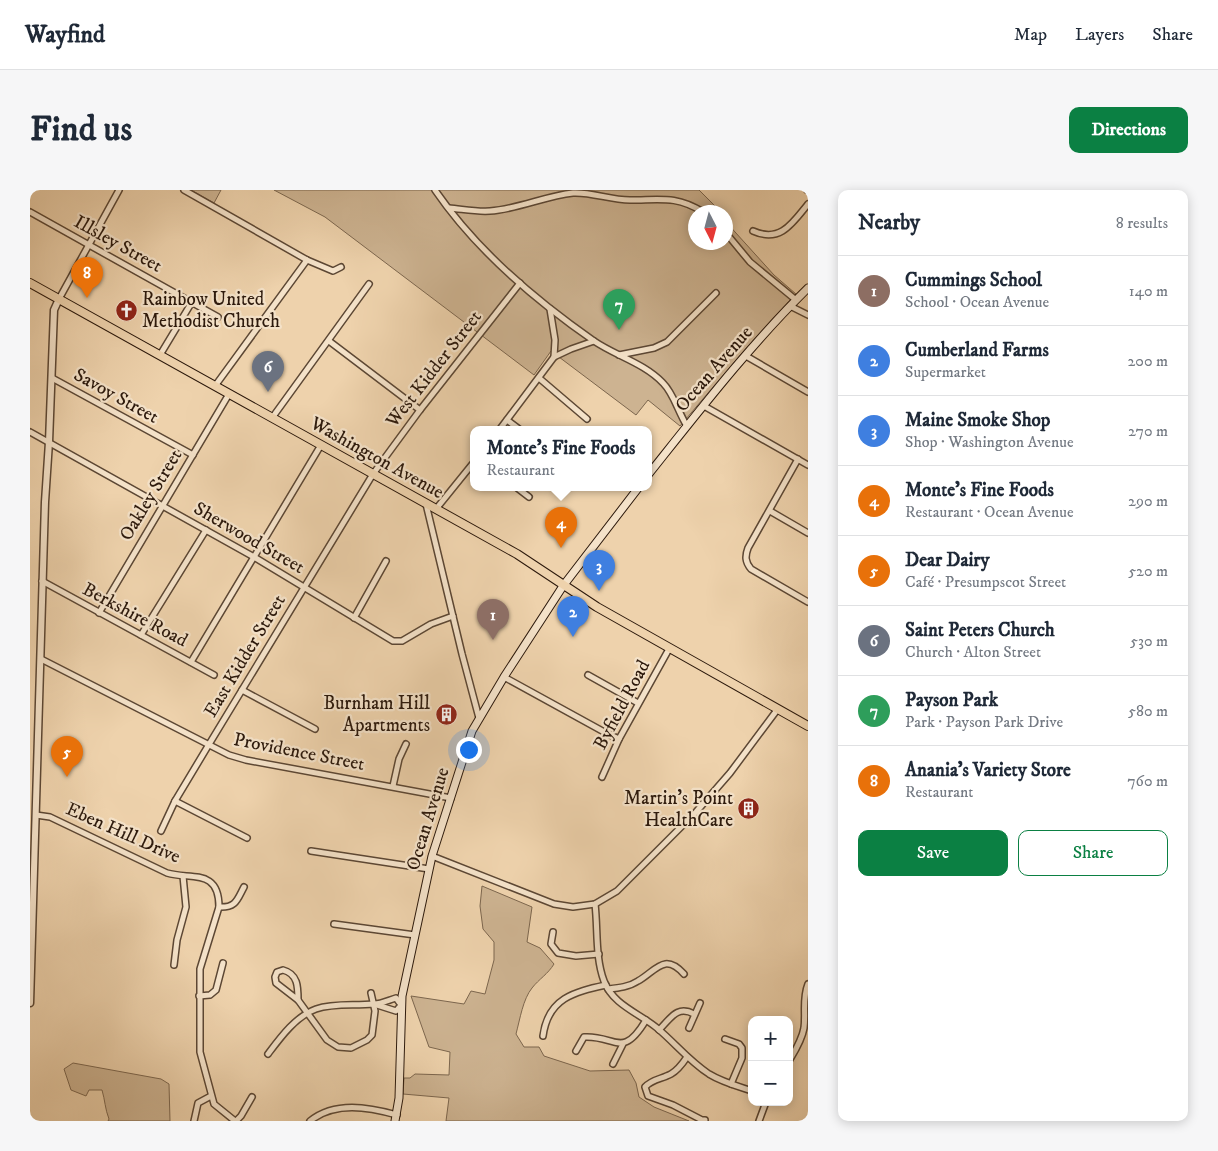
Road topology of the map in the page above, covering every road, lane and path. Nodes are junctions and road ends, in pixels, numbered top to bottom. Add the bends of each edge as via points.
1 (119, 190) edge
2 (184, 190) edge
3 (435, 190) edge
4 (808, 204) edge
5 (689, 205) edge
6 (449, 208) junction
7 (30, 212) edge
8 (753, 231) dead end
9 (733, 241) edge
10 (88, 244) junction
11 (307, 260) junction
12 (341, 266) dead end
13 (30, 283) edge
14 (369, 284) dead end
15 (520, 284) junction
16 (808, 288) edge
17 (716, 293) dead end
18 (59, 299) junction
19 (192, 302) junction
20 (793, 303) junction
21 (550, 308) junction
22 (808, 316) edge
23 (218, 317) dead end
24 (329, 341) junction
25 (594, 341) junction
26 (160, 355) junction
27 (618, 355) junction
28 (746, 356) junction
29 (554, 357) junction
30 (52, 378) junction
31 (539, 378) junction
32 (215, 386) junction
33 (808, 392) edge
34 (229, 394) junction
35 (704, 406) junction
36 (420, 410) junction
37 (272, 418) junction
38 (587, 419) dead end
39 (507, 420) junction
40 (502, 426) edge
41 (515, 426) edge
42 (687, 426) junction
43 (30, 432) edge
44 (49, 442) junction
45 (321, 445) junction
46 (193, 455) junction
47 (798, 459) junction
48 (808, 465) edge
49 (470, 467) edge
50 (652, 470) edge
51 (373, 474) junction
52 (521, 491) edge
53 (636, 491) edge
54 (529, 497) dead end
55 (426, 504) junction
56 (162, 505) junction
57 (436, 509) junction
58 (770, 511) junction
59 (206, 530) junction
60 (808, 533) edge
61 (254, 557) junction
62 (386, 561) dead end
63 (42, 581) junction
64 (563, 586) junction
65 (304, 588) junction
66 (808, 602) edge
67 (99, 613) junction
68 (453, 616) junction
69 (354, 618) junction
70 (142, 635) junction
71 (669, 648) junction
72 (41, 659) junction
73 (191, 662) junction
74 (588, 674) dead end
75 (214, 675) dead end
76 (504, 677) junction
77 (242, 690) junction
78 (638, 703) junction
79 (777, 710) junction
80 (479, 718) junction
81 (808, 726) edge
82 (315, 730) dead end
83 (619, 739) junction
84 (406, 744) dead end
85 (208, 746) junction
86 (602, 777) dead end
87 (393, 786) junction
88 (451, 798) junction
89 (175, 801) junction
90 (36, 815) junction
91 (162, 831) dead end
92 (247, 838) dead end
93 (311, 851) dead end
94 (432, 856) junction
95 (429, 869) junction
96 (183, 876) junction
97 (244, 887) dead end
98 (595, 904) junction
99 (219, 907) junction
100 (334, 924) dead end
101 (553, 932) dead end
102 (415, 935) junction
103 (599, 954) junction
104 (223, 963) dead end
105 (174, 965) dead end
106 (684, 974) dead end
107 (808, 984) edge
108 (607, 987) junction
109 (371, 993) dead end
110 (199, 996) junction
111 (298, 1000) junction
112 (30, 1003) edge
113 (700, 1003) dead end
114 (374, 1004) junction
115 (400, 1005) junction
116 (308, 1013) junction
117 (694, 1014) junction
118 (646, 1020) junction
119 (689, 1028) dead end
120 (659, 1030) junction
121 (806, 1030) edge
122 (543, 1036) dead end
123 (725, 1039) dead end
124 (623, 1044) junction
125 (576, 1051) dead end
126 (793, 1053) edge
127 (268, 1054) dead end
128 (687, 1057) junction
129 (613, 1064) dead end
130 (731, 1084) junction
131 (748, 1090) edge
132 (211, 1096) junction
133 (252, 1097) dead end
134 (765, 1106) edge
135 (396, 1118) edge
136 (706, 1120) dead end
137 (194, 1121) edge
138 (236, 1121) edge
139 (310, 1121) edge
140 (759, 1121) edge

1 - 10 street
2 - 11 street
3 - 6 street
4 - 8 street via 788,227 776,235
5 - 6 street via 673,199 626,200 580,193 492,211
6 - 15 street
7 - 10 street, Illsley Street
9 - 20 street
10 - 18 street
10 - 19 street, Illsley Street
11 - 12 street via 333,271
11 - 32 street
13 - 18 main road, Washington Avenue
14 - 24 street
15 - 21 street
15 - 36 street, West Kidder Street
16 - 20 main road, Ocean Avenue
17 - 27 street via 667,342
18 - 26 main road, Washington Avenue
18 - 30 street via 54,310
19 - 23 street, Illsley Street
19 - 26 street
20 - 22 street
20 - 28 main road, Ocean Avenue
21 - 25 street
21 - 29 street
24 - 36 street
24 - 37 street
25 - 27 street
25 - 29 street
26 - 32 main road, Washington Avenue
27 - 42 street via 662,382
28 - 33 street
28 - 35 main road, Ocean Avenue
29 - 31 street
30 - 44 street
30 - 46 street, Savoy Street
31 - 38 street
31 - 39 street
32 - 34 main road, Washington Avenue
34 - 37 main road, Washington Avenue
34 - 46 street, Oakley Street
35 - 42 main road, Ocean Avenue
35 - 47 street
36 - 51 street, West Kidder Street
37 - 45 main road, Washington Avenue
39 - 40 street
39 - 41 street
42 - 50 main road, Ocean Avenue
43 - 44 street, Sherwood Street
44 - 56 street, Sherwood Street
44 - 63 street
45 - 51 main road, Washington Avenue
45 - 61 street
46 - 56 street, Oakley Street
47 - 48 street
47 - 58 street
49 - 57 street
51 - 55 main road, Washington Avenue
51 - 65 street, East Kidder Street
52 - 54 street
53 - 64 main road, Ocean Avenue
55 - 57 main road, Washington Avenue
55 - 68 street
56 - 59 street, Sherwood Street
56 - 67 street, Oakley Street
57 - 64 main road, Washington Avenue via 516,554
58 - 60 street
58 - 66 street via 748,548 748,565
59 - 61 street, Sherwood Street
59 - 70 street
61 - 65 street, Sherwood Street
61 - 73 street
62 - 69 street
63 - 67 street, Berkshire Road
63 - 72 street
64 - 71 main road, Washington Avenue
64 - 76 main road, Ocean Avenue
65 - 69 street, Sherwood Street
65 - 77 street, East Kidder Street
67 - 70 street, Berkshire Road
68 - 69 street, Sherwood Street via 398,642
68 - 80 street
70 - 73 street, Berkshire Road
71 - 78 street, Byfield Road
71 - 79 main road, Washington Avenue
72 - 85 street, Providence Street
72 - 90 street
73 - 75 street, Berkshire Road
74 - 78 street
76 - 80 main road, Ocean Avenue
76 - 83 street
77 - 82 street
77 - 85 street, East Kidder Street
78 - 83 street, Byfield Road
79 - 81 main road, Washington Avenue
79 - 98 street via 691,818 609,897
80 - 88 main road, Ocean Avenue
83 - 86 street, Byfield Road
84 - 87 street
85 - 87 street, Providence Street via 237,758
85 - 89 street, East Kidder Street
87 - 88 street, Providence Street
88 - 94 main road, Ocean Avenue
89 - 91 street, East Kidder Street
89 - 92 street
90 - 96 street, Eben Hill Drive via 50,817 160,870
90 - 112 street
93 - 95 street
94 - 95 main road, Ocean Avenue
94 - 98 street via 554,904 573,907
95 - 102 main road, Ocean Avenue
96 - 99 street, Eben Hill Drive via 200,876 211,883 218,895
96 - 105 street via 186,907
97 - 99 street via 234,905
98 - 103 street
99 - 110 street via 200,969
100 - 102 street
101 - 103 street via 551,944 558,953 576,956
102 - 115 main road, Ocean Avenue
103 - 108 street
104 - 110 street via 216,990 210,995
106 - 108 street via 666,963 638,982
107 - 121 street via 804,994
108 - 118 street via 622,1005
108 - 122 street via 576,992 560,1002 546,1018
109 - 114 street
110 - 132 street via 200,1052
111 - 111 street via 293,975 289,971 277,972 276,983
111 - 116 street
113 - 117 street
114 - 115 street via 396,1011
114 - 115 street via 396,998
114 - 116 street via 329,1006
114 - 116 street via 372,1035 350,1048 338,1047 327,1040
115 - 135 main road, Ocean Avenue
116 - 127 street via 284,1034
117 - 119 street
117 - 120 street via 679,1011
118 - 120 street
118 - 124 street via 634,1037
120 - 128 street
121 - 126 street
123 - 130 street via 742,1048 742,1058
124 - 125 street via 590,1036 584,1037
124 - 129 street
128 - 130 street via 708,1073
128 - 136 street via 671,1074 649,1083 646,1092 656,1100
130 - 131 street
132 - 137 street via 198,1103
132 - 138 street via 218,1109
133 - 138 street
134 - 140 street
135 - 139 street via 369,1109 340,1108

